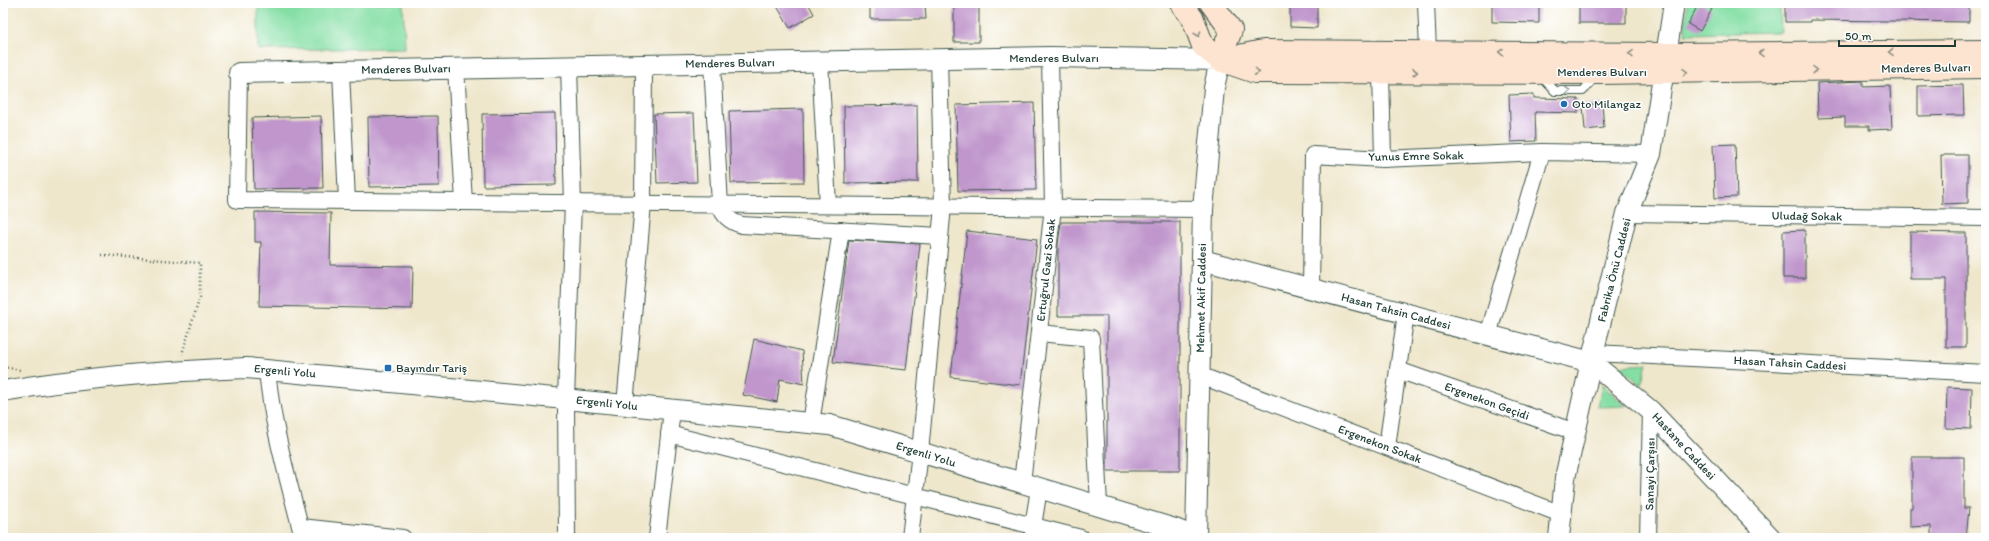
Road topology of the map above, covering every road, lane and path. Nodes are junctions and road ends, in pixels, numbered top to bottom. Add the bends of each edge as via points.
1 (1181, 3) edge
2 (1211, 3) edge
3 (1426, 3) edge
4 (1674, 3) edge
5 (1428, 51) junction
6 (1986, 51) edge
7 (1050, 57) junction
8 (939, 59) junction
9 (1220, 60) junction
10 (820, 61) junction
11 (1665, 63) junction
12 (712, 64) junction
13 (644, 65) junction
14 (569, 66) junction
15 (1986, 67) edge
16 (456, 68) junction
17 (341, 70) junction
18 (1381, 72) junction
19 (239, 73) joint
20 (1542, 152) junction
21 (1651, 154) junction
22 (1382, 158) junction
23 (347, 201) junction
24 (464, 202) junction
25 (573, 203) junction
26 (643, 204) junction
27 (720, 204) junction
28 (828, 205) junction
29 (943, 206) junction
30 (1053, 207) junction
31 (1203, 209) junction
32 (1627, 214) junction
33 (1986, 218) edge
34 (842, 230) junction
35 (940, 236) junction
36 (102, 255) dead end
37 (1202, 260) junction
38 (1311, 288) junction
39 (1406, 313) junction
40 (1039, 333) junction
41 (1488, 335) junction
42 (1592, 357) junction
43 (267, 369) junction
44 (176, 370) junction
45 (1398, 370) junction
46 (1986, 373) edge
47 (1200, 375) junction
48 (3, 391) edge
49 (566, 399) junction
50 (625, 405) junction
51 (672, 410) junction
52 (1651, 411) junction
53 (811, 423) junction
54 (1575, 432) junction
55 (669, 434) junction
56 (1387, 447) junction
57 (920, 452) junction
58 (1030, 486) junction
59 (914, 497) junction
60 (1099, 506) junction
61 (1561, 514) junction
62 (302, 532) edge
63 (1033, 532) edge
64 (403, 538) edge
65 (567, 538) edge
66 (657, 538) edge
67 (910, 538) edge
68 (1081, 538) edge
69 (1196, 538) edge
70 (1559, 538) edge
71 (1648, 538) edge
72 (1771, 538) edge

1 -> 9 main road via 1193,19 1202,46
2 - 9 main road, Mehmet Akif Caddesi via 1231,30
3 - 5 street
4 - 11 street, Fabrika Önü Caddesi
5 - 9 main road, Menderes Bulvarı via 1263,51
11 -> 5 main road, Menderes Bulvarı
6 -> 11 main road, Menderes Bulvarı
7 - 8 street, Menderes Bulvarı
7 - 9 street, Menderes Bulvarı
7 - 30 street, Ertuğrul Gazi Sokak
8 - 10 street, Menderes Bulvarı
8 - 29 street
9 -> 18 main road, Menderes Bulvarı via 1255,72
9 - 31 street, Mehmet Akif Caddesi via 1214,88
10 - 12 street, Menderes Bulvarı
10 - 28 street
11 -> 15 main road, Menderes Bulvarı
18 -> 11 main road, Menderes Bulvarı via 1599,73
11 - 21 street, Fabrika Önü Caddesi
12 - 13 street, Menderes Bulvarı
12 - 27 street
13 - 14 street, Menderes Bulvarı
13 - 26 street
14 - 16 street, Menderes Bulvarı
14 - 25 street
16 - 17 street, Menderes Bulvarı
16 - 24 street
17 - 19 street, Menderes Bulvarı
17 - 23 street
18 - 22 street
19 - 23 street via 237,200
20 - 21 street, Yunus Emre Sokak
20 - 22 street, Yunus Emre Sokak
20 - 41 street
21 - 32 street, Fabrika Önü Caddesi
22 - 38 street, Yunus Emre Sokak via 1313,155
23 - 24 street
24 - 25 street
25 - 26 street
25 - 49 street
26 - 27 street
26 - 50 street
27 - 28 street
27 - 34 street via 726,218 736,224
28 - 29 street
29 - 30 street
29 - 35 street
30 - 31 street
30 - 40 street, Ertuğrul Gazi Sokak
31 - 37 street, Mehmet Akif Caddesi
32 - 33 street, Uludağ Sokak
32 - 42 street, Fabrika Önü Caddesi
34 - 35 street
34 - 53 street
35 - 57 street
36 - 44 path via 200,263 200,297
37 - 38 street, Hasan Tahsin Caddesi
37 - 47 street, Mehmet Akif Caddesi
38 - 39 street, Hasan Tahsin Caddesi
39 - 41 street, Hasan Tahsin Caddesi
39 - 45 street
40 - 58 street, Ertuğrul Gazi Sokak
40 - 60 street via 1091,338
41 - 42 street, Hasan Tahsin Caddesi
42 - 46 street, Hasan Tahsin Caddesi
42 - 52 street, Hastane Caddesi
42 - 54 street, Fabrika Önü Caddesi
43 - 44 street, Ergenli Yolu
43 - 49 street, Ergenli Yolu
43 - 62 street via 270,403 277,436
44 - 48 street, Ergenli Yolu via 52,383
45 - 54 street, Ergenekon Geçidi
45 - 56 street
47 - 56 street, Ergenekon Sokak
47 - 69 street, Mehmet Akif Caddesi
49 - 50 street, Ergenli Yolu
49 - 65 street
50 - 51 street, Ergenli Yolu
51 - 53 street, Ergenli Yolu
51 - 55 street
52 - 71 street, Sanayi Çarşısı
52 - 72 street, Hastane Caddesi
53 - 57 street, Ergenli Yolu via 830,425
54 - 61 street, Fabrika Önü Caddesi via 1565,478
55 - 59 street
55 - 66 street
56 - 61 street, Ergenekon Sokak
57 - 58 street, Ergenli Yolu
57 - 59 street
58 - 60 street, Ergenli Yolu
58 - 63 street, Ertuğrul Gazi Sokak
59 - 63 street
59 - 67 street
60 - 69 street, Ergenli Yolu
61 - 70 street, Fabrika Önü Caddesi
62 - 64 street
63 - 68 street

